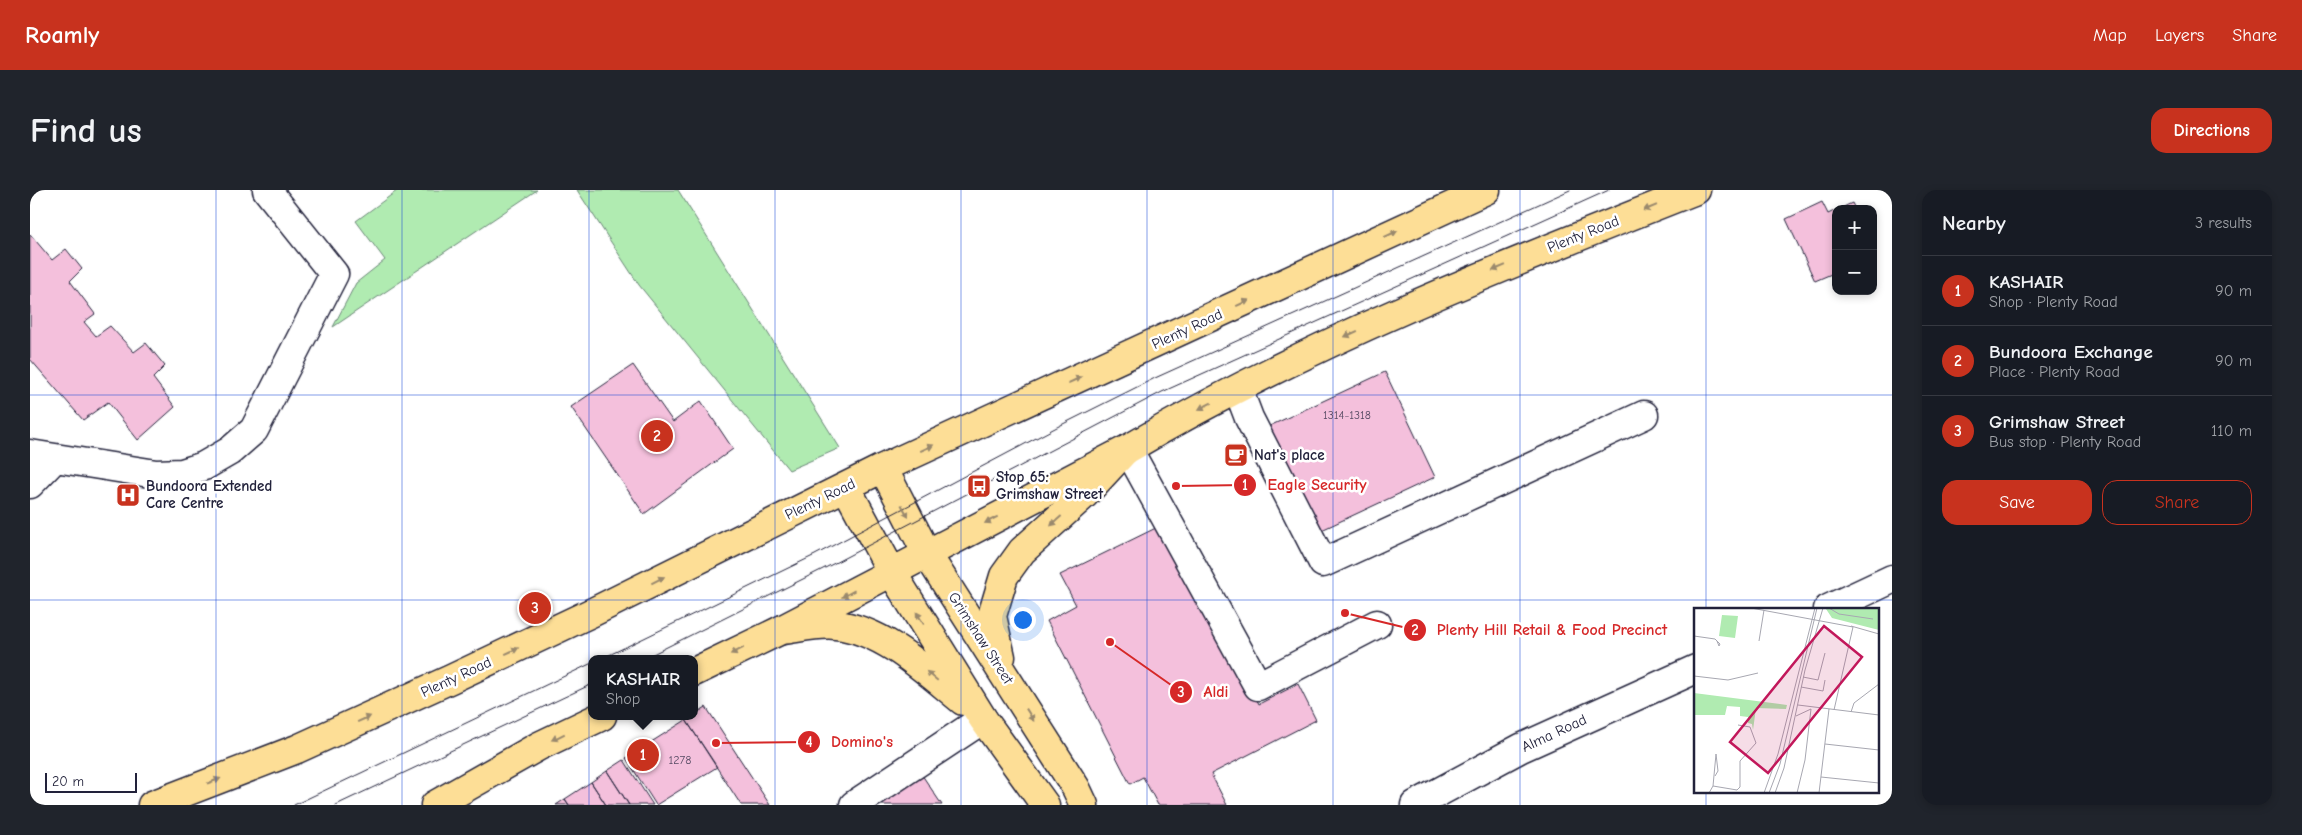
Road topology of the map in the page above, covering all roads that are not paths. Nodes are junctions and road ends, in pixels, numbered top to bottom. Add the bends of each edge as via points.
1 (267, 190) edge
2 (1486, 190) edge
3 (1696, 190) edge
4 (1238, 390) junction
5 (1644, 415) dead end
6 (1128, 449) junction
7 (43, 456) edge
8 (883, 468) junction
9 (30, 484) edge
10 (846, 487) junction
11 (927, 554) junction
12 (891, 571) junction
13 (1892, 579) edge
14 (1830, 608) edge
15 (1376, 624) dead end
16 (779, 631) junction
17 (698, 670) edge
18 (1694, 670) edge
19 (1004, 674) junction
20 (983, 718) junction
21 (594, 720) edge
22 (152, 805) edge
23 (436, 805) edge
24 (854, 805) edge
25 (1045, 805) edge
26 (1084, 805) edge
27 (1415, 805) edge

1 - 7 street via 334,274 254,430 230,451 204,466 182,473 156,474
8 -> 2 main road, Plenty Road
3 -> 4 main road, Plenty Road via 1498,268 1320,348
4 - 5 street via 1323,563
4 -> 6 main road, Plenty Road via 1171,423
6 -> 11 main road, Plenty Road
6 - 15 street via 1258,686
6 -> 19 main road via 1022,552 1004,576 992,616
7 - 9 street
8 - 10 main road, Plenty Road
8 -> 11 main road, Grimshaw Street
10 - 12 main road
22 -> 10 main road, Plenty Road via 297,749 451,679
11 - 12 main road, Plenty Road
11 - 19 main road, Grimshaw Street
12 -> 16 main road, Plenty Road
20 -> 12 main road
13 - 14 street
16 -> 17 main road, Plenty Road
20 -> 16 main road via 909,657 868,633 835,624
18 - 27 street, Alma Road via 1521,748
19 -> 26 main road, Grimshaw Street
20 - 24 street
20 - 25 main road
21 -> 23 main road via 539,746

